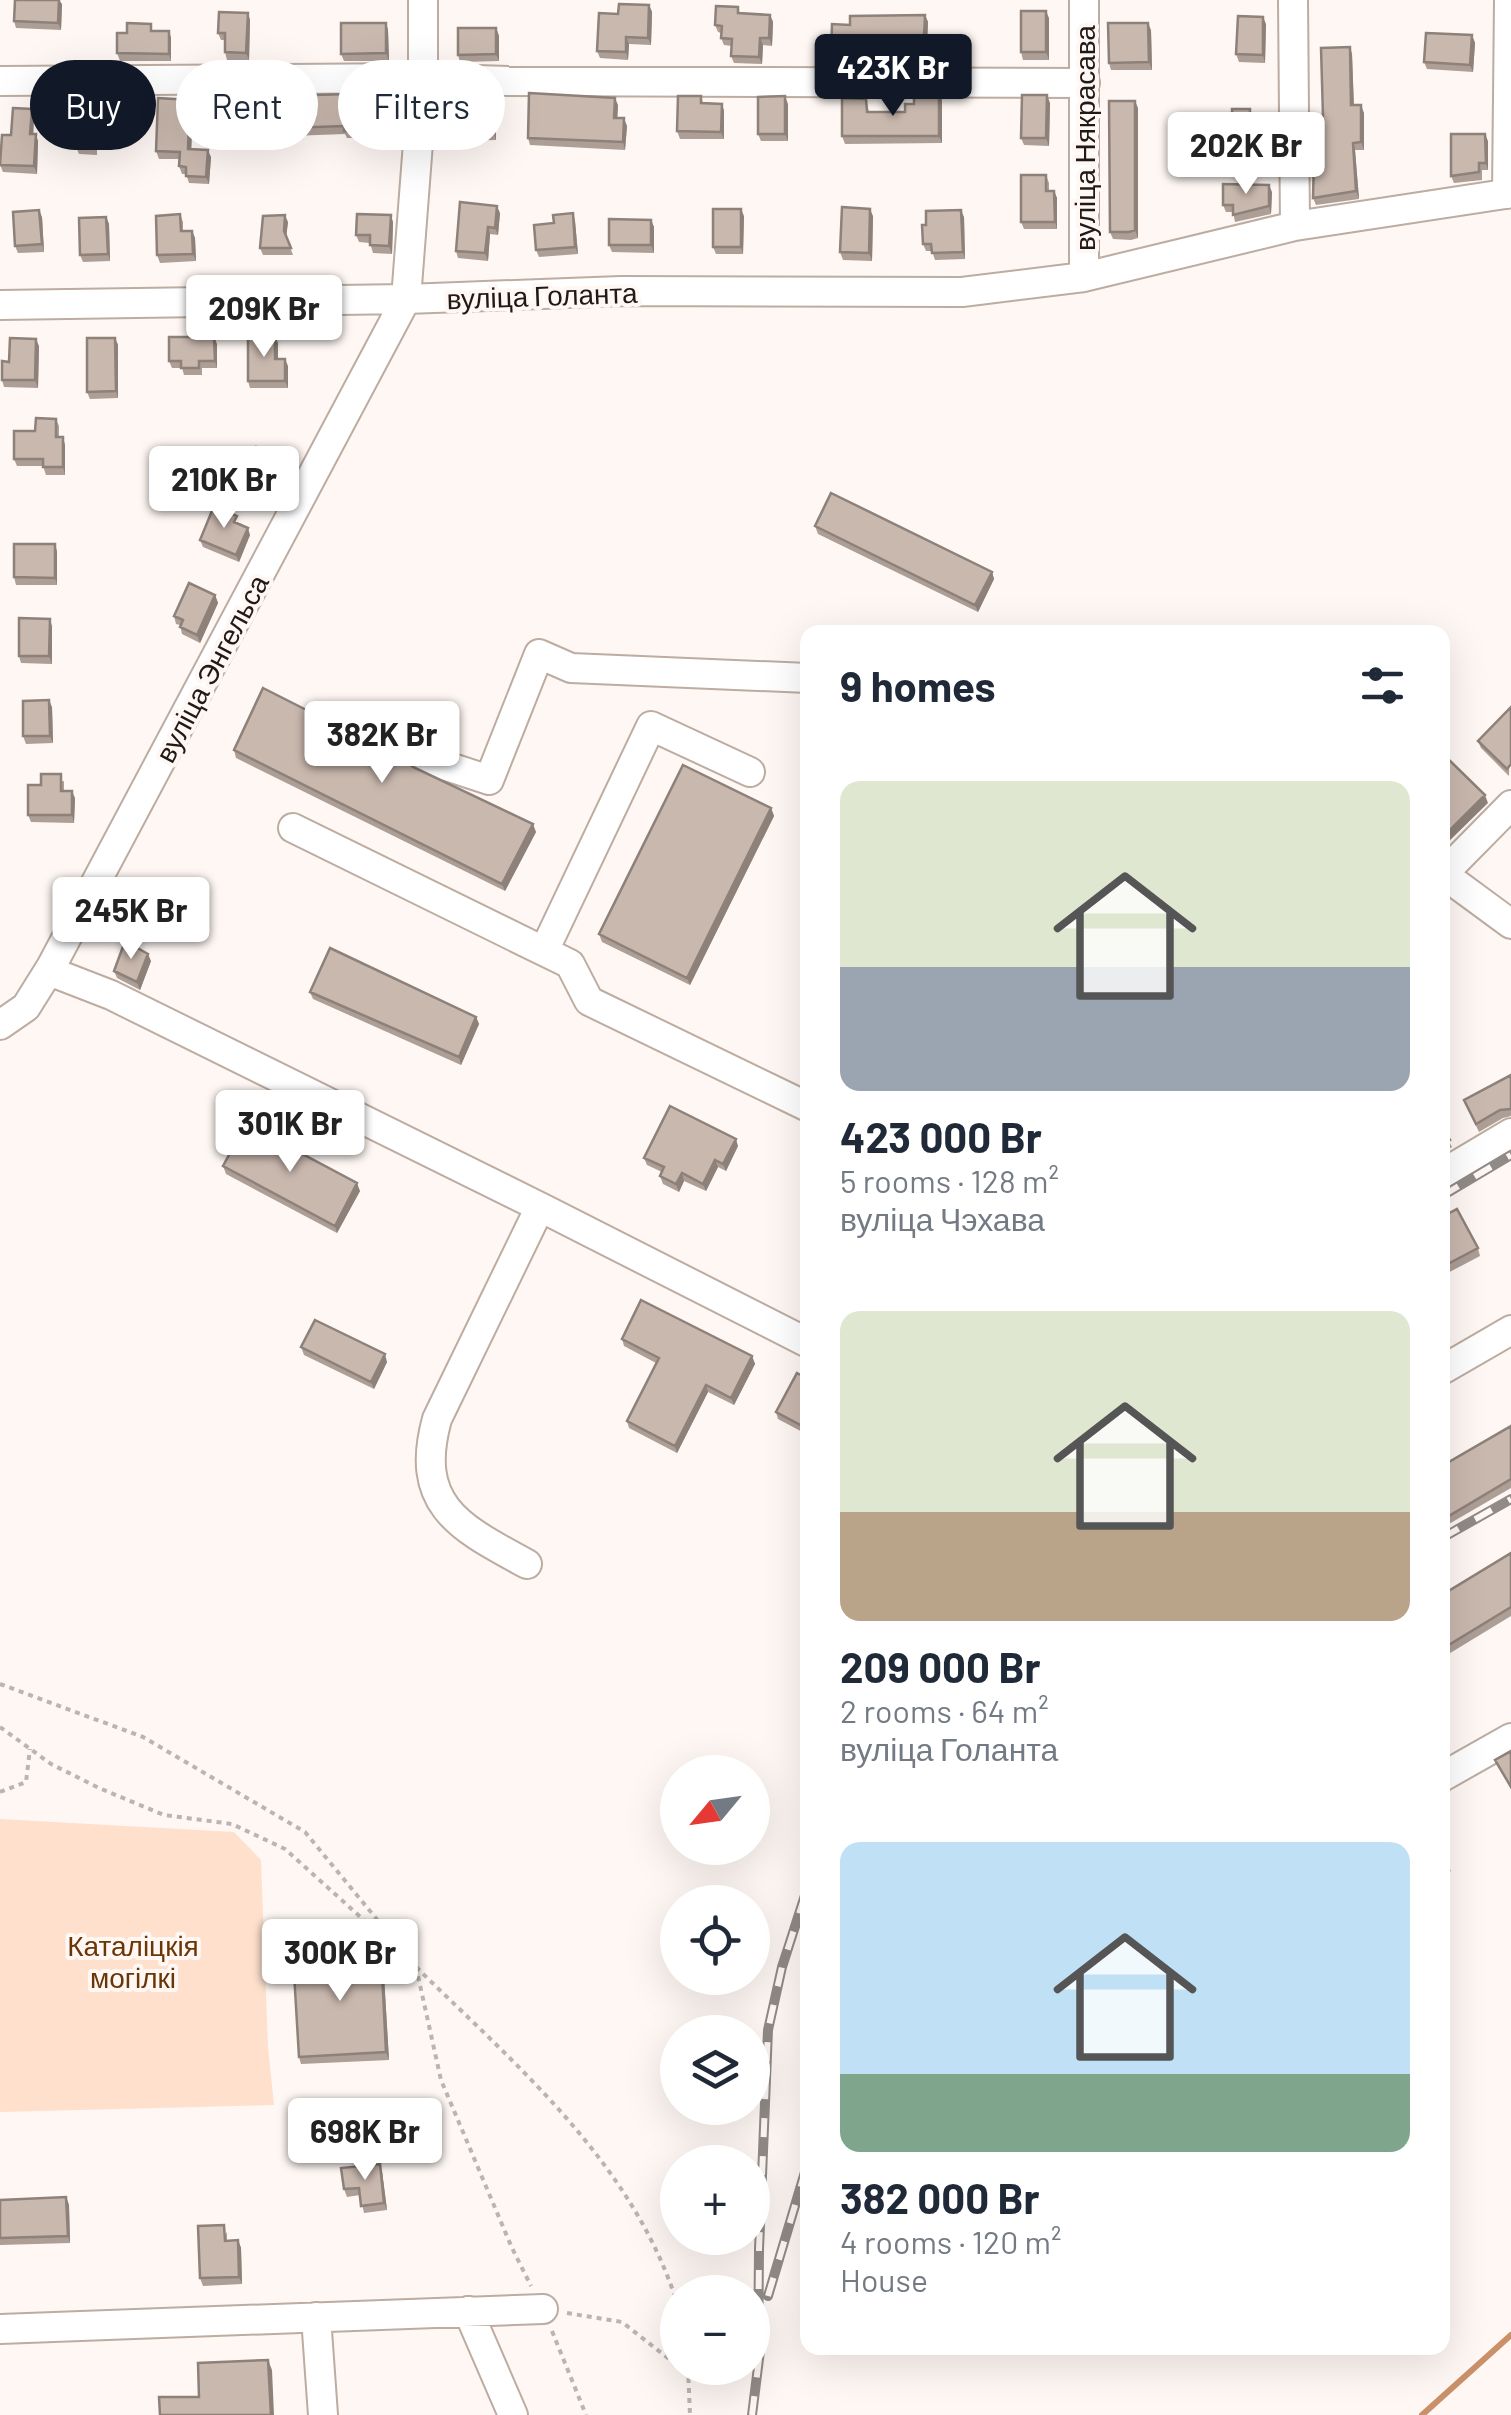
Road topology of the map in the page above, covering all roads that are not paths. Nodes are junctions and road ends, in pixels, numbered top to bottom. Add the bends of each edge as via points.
1 (423, 0) edge
2 (1084, 0) edge
3 (1292, 0) edge
4 (1509, 0) edge
5 (423, 60) edge
6 (338, 79) edge
7 (505, 79) edge
8 (0, 81) edge
9 (1085, 83) junction
10 (417, 150) edge
11 (1509, 193) edge
12 (1294, 226) junction
13 (1084, 277) junction
14 (406, 299) junction
15 (0, 304) edge
16 (800, 678) edge
17 (422, 758) dead end
18 (750, 772) dead end
19 (1511, 805) edge
20 (292, 828) dead end
21 (1450, 867) edge
22 (1450, 879) edge
23 (1511, 924) edge
24 (544, 950) junction
25 (49, 971) junction
26 (0, 1025) edge
27 (800, 1103) edge
28 (1511, 1133) edge
29 (1450, 1169) edge
30 (540, 1206) junction
31 (1511, 1330) edge
32 (800, 1339) edge
33 (1450, 1365) edge
34 (527, 1564) dead end
35 (1511, 1738) edge
36 (1450, 1772) edge
37 (543, 2309) road end
38 (468, 2311) junction
39 (316, 2316) junction
40 (0, 2329) edge
41 (323, 2415) edge
42 (513, 2415) edge

1 - 5 street, вуліца Энгельса
2 - 9 street, вуліца Някрасава
3 - 12 street
4 - 11 street
6 - 8 street
7 - 9 street
9 - 13 street, вуліца Някрасава
10 - 14 street, вуліца Энгельса
11 - 12 street, вуліца Голанта
12 - 13 street, вуліца Голанта
13 - 14 street, вуліца Голанта via 962,292 622,291
14 - 15 street, вуліца Голанта
14 - 25 street, вуліца Энгельса
16 - 17 street via 571,668 539,654 489,780
18 - 24 street via 650,726
19 - 21 street
20 - 24 street
22 - 23 street
24 - 27 street via 570,964 588,1001
25 - 26 street, вуліца Энгельса via 26,1008
25 - 30 street via 110,994
28 - 29 street
30 - 32 street
30 - 34 street via 430,1444 442,1508 466,1531
31 - 33 street
35 - 36 street
37 - 38 street
38 - 39 street
38 - 42 street
39 - 40 street
39 - 41 street

